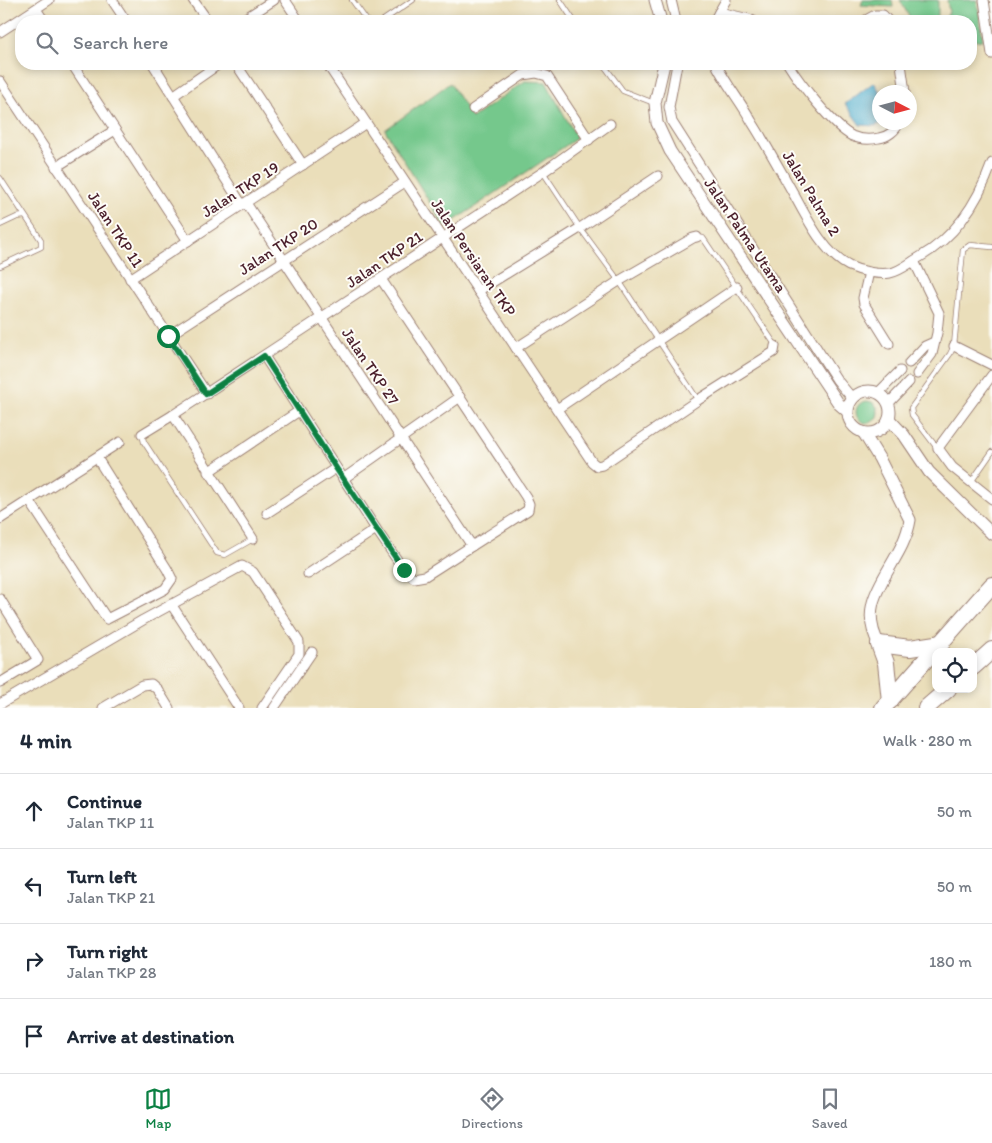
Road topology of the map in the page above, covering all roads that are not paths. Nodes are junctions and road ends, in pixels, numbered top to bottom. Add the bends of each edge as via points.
1 (49, 0) edge
2 (112, 0) edge
3 (194, 0) edge
4 (274, 0) edge
5 (285, 0) edge
6 (352, 0) edge
7 (413, 0) edge
8 (560, 0) edge
9 (655, 0) edge
10 (671, 0) edge
11 (726, 0) edge
12 (984, 0) edge
13 (36, 9) junction
14 (719, 12) junction
15 (27, 15) edge
16 (40, 15) edge
17 (122, 15) edge
18 (204, 15) edge
19 (250, 15) edge
20 (295, 15) edge
21 (363, 15) edge
22 (391, 15) edge
23 (570, 15) edge
24 (659, 15) edge
25 (675, 15) edge
26 (717, 15) edge
27 (734, 15) edge
28 (15, 22) edge
29 (0, 32) edge
30 (992, 54) edge
31 (76, 70) edge
32 (156, 70) edge
33 (210, 70) edge
34 (240, 70) edge
35 (331, 70) edge
36 (607, 70) edge
37 (663, 70) edge
38 (676, 70) edge
39 (719, 70) edge
40 (792, 70) edge
41 (901, 70) edge
42 (0, 81) edge
43 (904, 85) edge
44 (173, 96) junction
45 (655, 103) junction
46 (473, 109) dead end
47 (366, 123) junction
48 (610, 124) dead end
49 (115, 130) junction
50 (893, 130) edge
51 (589, 140) junction
52 (992, 163) edge
53 (303, 165) junction
54 (56, 167) junction
55 (543, 172) junction
56 (658, 176) dead end
57 (0, 178) edge
58 (405, 182) junction
59 (244, 204) junction
60 (24, 216) junction
61 (0, 225) edge
62 (580, 228) junction
63 (697, 237) joint
64 (442, 238) junction
65 (188, 241) junction
66 (992, 247) edge
67 (285, 260) junction
68 (914, 260) junction
69 (0, 266) edge
70 (869, 272) junction
71 (130, 279) junction
72 (381, 279) junction
73 (620, 281) junction
74 (737, 287) junction
75 (478, 291) junction
76 (321, 318) junction
77 (168, 336) junction
78 (658, 341) junction
79 (934, 342) junction
80 (889, 344) dead end
81 (775, 346) joint
82 (954, 346) junction
83 (516, 348) junction
84 (264, 356) junction
85 (909, 363) dead end
86 (992, 365) edge
87 (900, 371) dead end
88 (917, 374) dead end
89 (992, 374) edge
90 (909, 382) dead end
91 (878, 393) junction
92 (206, 394) junction
93 (460, 397) junction
94 (852, 398) junction
95 (698, 400) junction
96 (888, 404) junction
97 (557, 409) junction
98 (299, 411) junction
99 (848, 411) junction
100 (173, 415) junction
101 (889, 419) junction
102 (863, 432) junction
103 (142, 434) joint
104 (401, 439) junction
105 (120, 442) dead end
106 (938, 448) junction
107 (992, 452) edge
108 (97, 458) junction
109 (336, 468) junction
110 (208, 472) junction
111 (343, 479) junction
112 (970, 483) junction
113 (992, 499) edge
114 (29, 500) junction
115 (267, 513) dead end
116 (0, 519) edge
117 (376, 529) junction
118 (992, 534) edge
119 (253, 539) joint
120 (472, 546) junction
121 (308, 574) dead end
122 (992, 585) edge
123 (0, 599) edge
124 (172, 604) junction
125 (942, 642) junction
126 (878, 644) junction
127 (992, 650) edge
128 (312, 652) dead end
129 (977, 663) edge
130 (0, 683) edge
131 (943, 693) edge
132 (0, 704) edge
133 (887, 704) edge
134 (103, 708) edge
135 (169, 708) edge
136 (239, 708) edge
137 (262, 708) edge
138 (274, 708) edge
139 (926, 708) edge

1 - 13 street
2 - 17 street
3 - 18 street
4 - 19 street
5 - 20 street
6 - 21 lane
7 - 22 lane
8 - 23 lane
9 - 24 street
10 - 25 street
11 - 14 street
12 - 30 street
13 - 15 street
13 - 16 street
14 - 26 street
14 - 27 street
28 - 29 street
31 - 49 street
32 - 44 street, Jalan TKP 27
33 - 44 street
34 - 53 street
35 - 47 street, Jalan Persiaran TKP
36 - 45 lane via 623,92
37 - 45 street, Jalan Palma Utama
38 - 94 street via 670,106 672,122 837,380
39 - 70 street, Jalan Palma 2 via 815,231 835,256 850,267
40 - 50 street via 808,92 850,135 873,140
41 - 43 street
42 - 54 street, Jalan TKP 11
44 - 59 street, Jalan TKP 27
45 - 99 street, Jalan Palma Utama via 657,123 670,151 839,404
46 - 51 street via 523,75 536,73 548,76
47 - 53 street, Jalan TKP 19
47 - 58 street, Jalan Persiaran TKP
48 - 51 street, Jalan TKP 21
49 - 54 street
49 - 65 street
51 - 55 street, Jalan TKP 21
52 - 68 street, Jalan Palma 2 via 972,208 949,237
53 - 59 street, Jalan TKP 19
54 - 71 street, Jalan TKP 11
55 - 62 lane
55 - 64 street, Jalan TKP 21
56 - 62 street
57 - 60 lane
58 - 64 street, Jalan Persiaran TKP
58 - 67 street, Jalan TKP 20
59 - 65 street, Jalan TKP 19
59 - 67 street, Jalan TKP 27
60 - 61 lane
60 - 69 lane via 41,240 41,247
62 - 73 lane
62 - 75 street
63 - 73 street
63 - 74 lane via 703,238
64 - 72 street, Jalan TKP 21
64 - 75 street, Jalan Persiaran TKP
65 - 71 street, Jalan TKP 19
66 - 82 lane via 970,245 963,250
67 - 76 street, Jalan TKP 27
67 - 77 street, Jalan TKP 20
68 - 70 street, Jalan Palma 2 via 891,273
68 - 79 street via 939,313
70 - 80 street via 864,304
71 - 77 street, Jalan TKP 11
72 - 76 street, Jalan TKP 21
72 - 93 street
73 - 78 lane
73 - 83 street
74 - 78 street
74 - 81 lane
75 - 83 street, Jalan Persiaran TKP
76 - 84 street, Jalan TKP 21
76 - 104 street, Jalan TKP 27
77 - 92 street, Jalan TKP 11
78 - 95 lane
78 - 97 street
79 - 85 street via 925,346
79 - 88 street via 932,354
81 - 95 street via 774,352
82 - 86 street
82 - 106 lane via 911,408 912,415
83 - 97 street, Jalan Persiaran TKP
84 - 92 street, Jalan TKP 21
84 - 98 street
87 - 91 street
89 - 106 street
90 - 96 street
91 - 94 street via 864,391
91 - 96 street
92 - 100 street, Jalan TKP 21
93 - 104 street
93 - 120 street via 529,504 528,510
94 - 99 street
95 - 97 street, Jalan Persiaran TKP via 597,466
96 - 101 street
98 - 109 street
98 - 110 street
99 - 102 street via 851,424
100 - 103 street, Jalan TKP 21
100 - 110 street
101 - 102 street via 876,432
101 - 118 street via 929,472
102 - 126 street via 910,520 898,554 871,604 872,632
103 - 119 lane via 144,442 217,553 225,555
104 - 111 street
104 - 120 street, Jalan TKP 27
105 - 108 street
106 - 112 street
107 - 112 lane
108 - 114 street
108 - 114 street via 167,568 172,579 166,589 107,619
109 - 111 street
109 - 115 street
110 - 119 street
111 - 117 street
112 - 113 street
114 - 116 street
117 - 120 street via 404,570 414,578 425,576
117 - 121 street
122 - 125 highway
123 - 130 street via 38,660
124 - 132 street
124 - 136 street
124 - 137 street via 242,566 253,572 299,642 299,654
125 - 126 highway via 910,648
125 - 133 highway
126 - 133 highway via 886,663
127 - 129 highway
128 - 138 street
131 - 139 highway
134 - 135 street via 142,685 151,684

